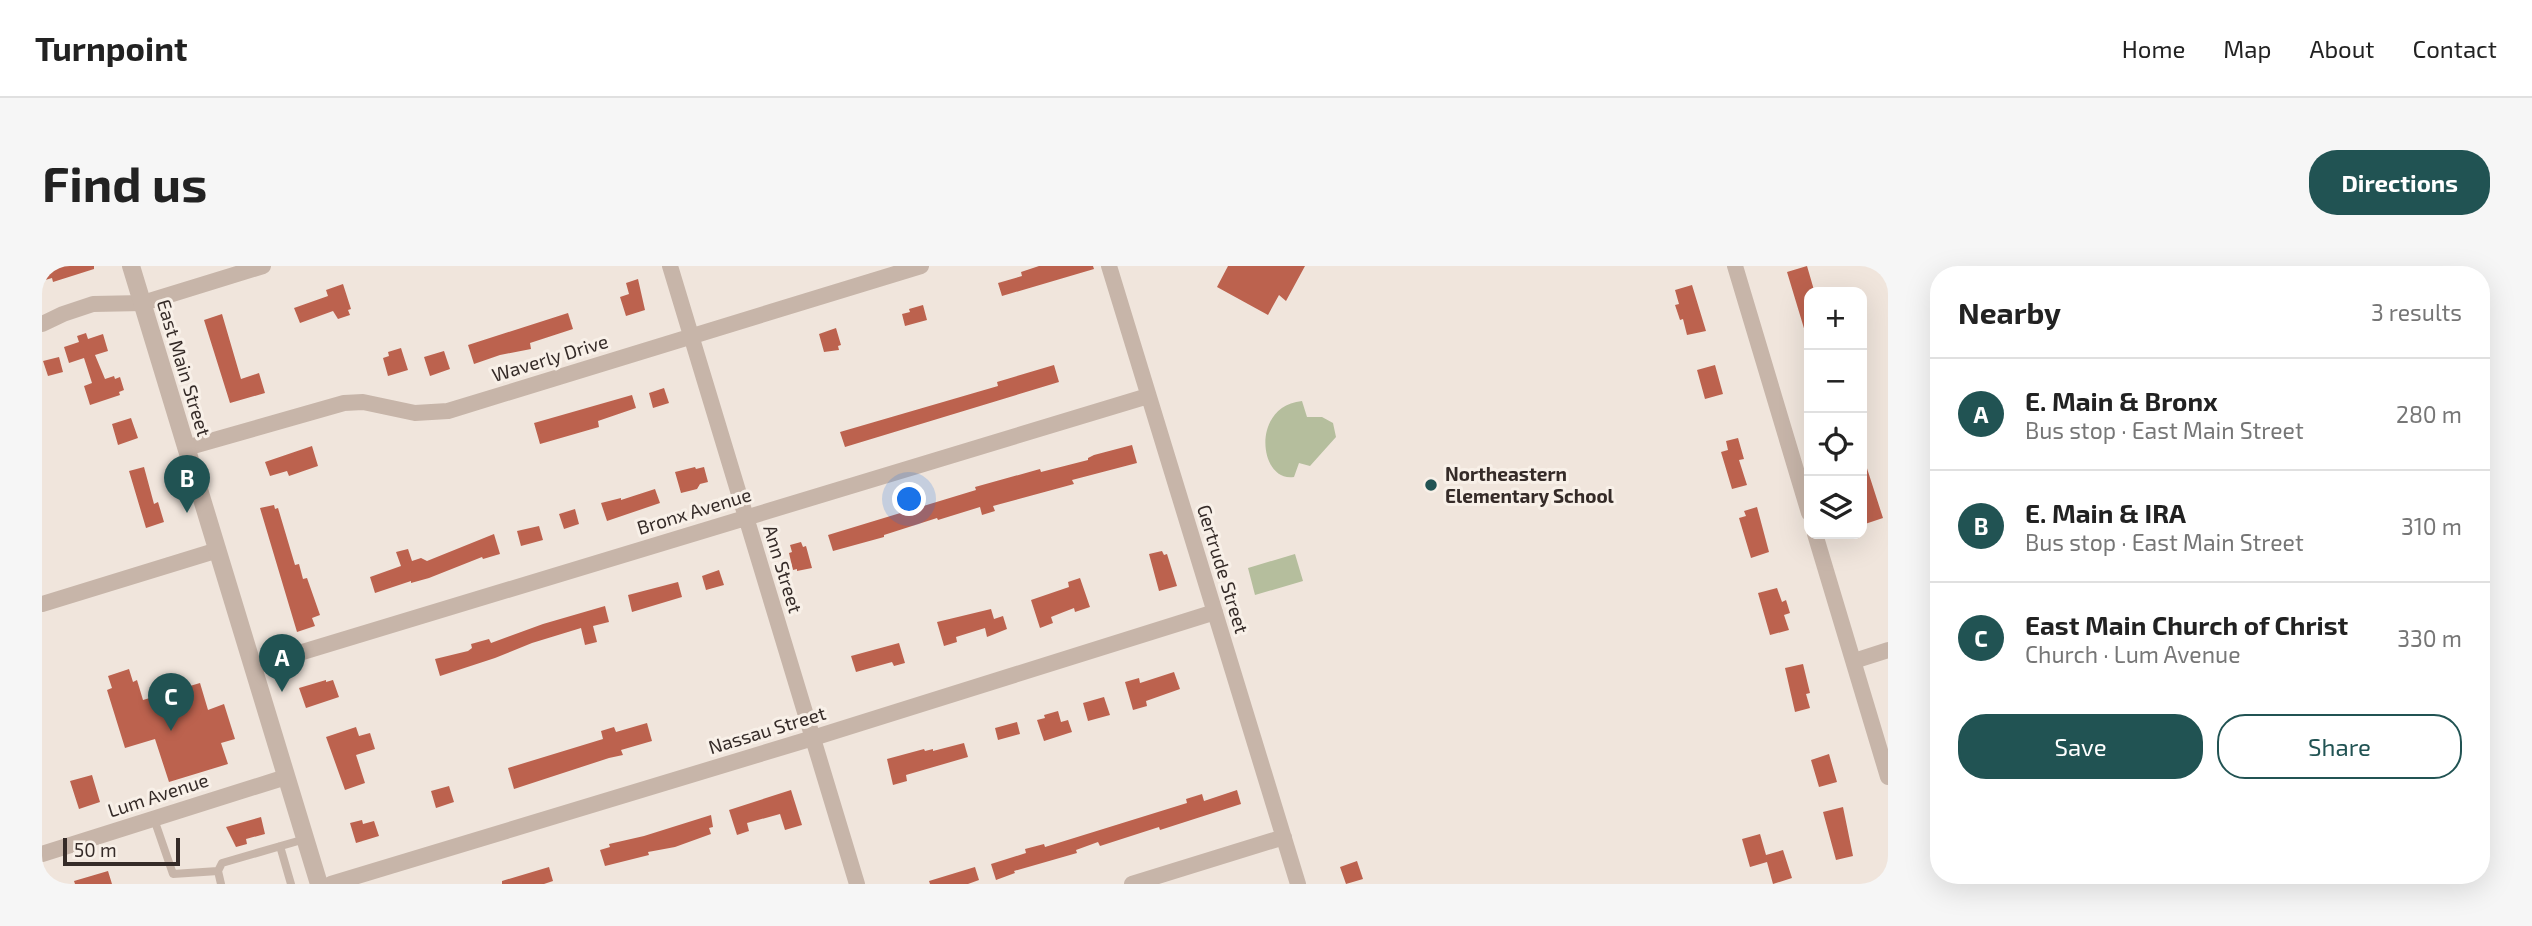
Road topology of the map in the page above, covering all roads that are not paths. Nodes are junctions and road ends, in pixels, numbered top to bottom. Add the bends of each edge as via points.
1 (131, 266) edge
2 (263, 266) edge
3 (670, 266) edge
4 (920, 266) edge
5 (1109, 266) edge
6 (1735, 266) edge
7 (143, 303) junction
8 (42, 324) edge
9 (691, 337) junction
10 (1148, 396) junction
11 (186, 448) junction
12 (1804, 496) edge
13 (746, 517) junction
14 (1817, 539) edge
15 (218, 550) junction
16 (42, 604) edge
17 (1215, 612) junction
18 (1888, 650) edge
19 (1854, 661) junction
20 (253, 667) junction
21 (813, 738) junction
22 (286, 777) junction
23 (1888, 778) edge
24 (154, 819) junction
25 (1284, 837) junction
26 (305, 839) junction
27 (280, 846) junction
28 (42, 854) edge
29 (218, 871) junction
30 (221, 884) edge
31 (291, 884) edge
32 (319, 884) edge
33 (331, 884) edge
34 (857, 884) edge
35 (1132, 884) edge
36 (1298, 884) edge

1 - 7 street, East Main Street
2 - 7 street
3 - 9 street, Ann Street
4 - 9 street, Waverly Drive
5 - 10 street, Gertrude Street
6 - 12 street
7 - 8 street via 93,304
7 - 11 street, East Main Street
9 - 11 street, Waverly Drive via 448,411 415,413 363,402 344,403
9 - 13 street, Ann Street
10 - 13 street, Bronx Avenue
10 - 17 street, Gertrude Street
11 - 15 street, East Main Street
13 - 20 street, Bronx Avenue
13 - 21 street, Ann Street
14 - 19 street
15 - 16 street
15 - 20 street, East Main Street
17 - 21 street, Nassau Street
17 - 25 street, Gertrude Street
18 - 19 street
19 - 23 street
20 - 22 street, East Main Street
21 - 33 street, Nassau Street
21 - 34 street, Ann Street
22 - 24 street, Lum Avenue
22 - 26 street, East Main Street
24 - 28 street, Lum Avenue
24 - 29 lane via 173,874
25 - 35 street
25 - 36 street, Gertrude Street
26 - 27 lane
26 - 32 street, East Main Street
27 - 29 lane via 222,863
27 - 31 lane
29 - 30 lane

